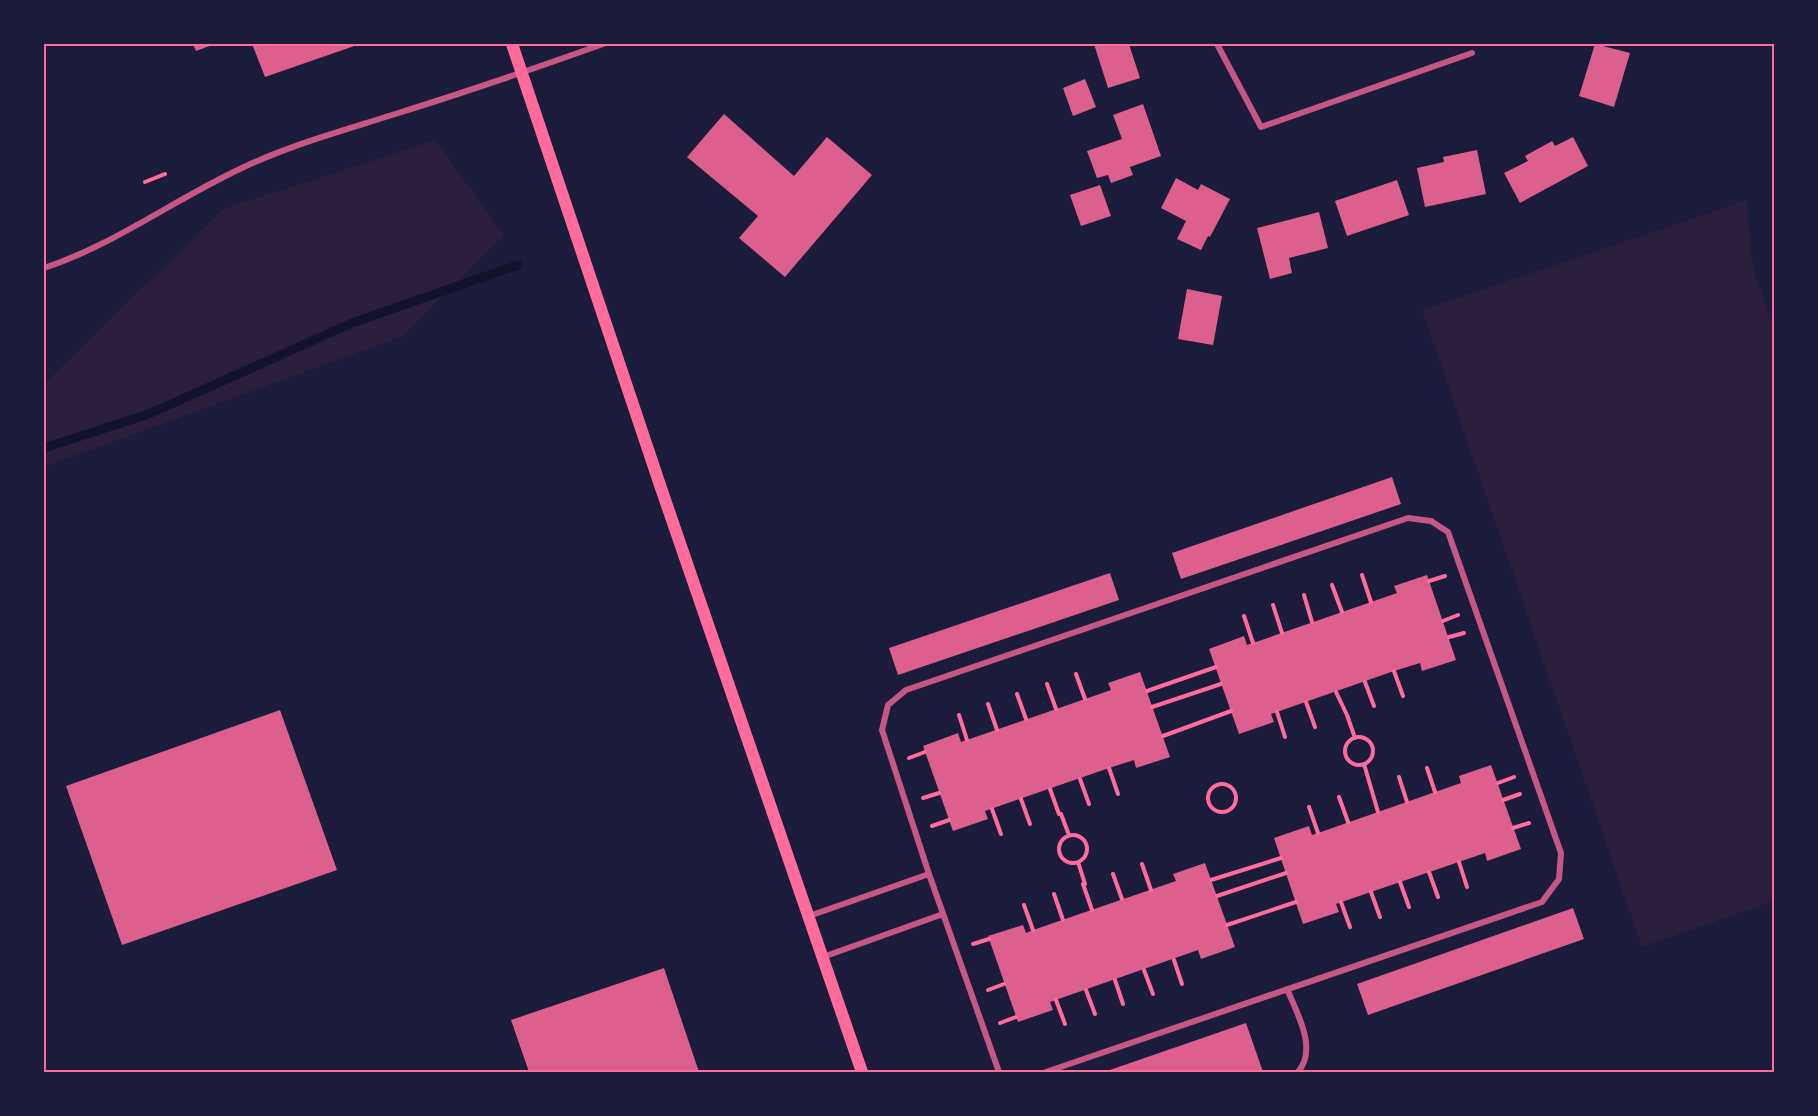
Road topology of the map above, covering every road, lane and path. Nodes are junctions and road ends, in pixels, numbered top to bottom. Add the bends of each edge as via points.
1 (512, 44) edge
2 (603, 44) edge
3 (1217, 44) edge
4 (1472, 53) dead end
5 (522, 72) junction
6 (165, 174) dead end
7 (145, 182) dead end
8 (44, 268) edge
9 (1362, 575) dead end
10 (1445, 576) dead end
11 (1429, 581) dead end
12 (1332, 585) dead end
13 (1304, 595) dead end
14 (1371, 602) dead end
15 (1273, 605) dead end
16 (1342, 612) dead end
17 (1458, 615) dead end
18 (1244, 616) dead end
19 (1443, 621) dead end
20 (1312, 622) dead end
21 (1282, 633) dead end
22 (1464, 633) dead end
23 (1449, 638) dead end
24 (1253, 643) dead end
25 (1216, 667) dead end
26 (1394, 671) dead end
27 (1076, 674) dead end
28 (1365, 682) dead end
29 (1047, 684) dead end
30 (1221, 684) dead end
31 (1147, 691) dead end
32 (1336, 692) dead end
33 (1017, 694) dead end
34 (1403, 696) dead end
35 (1085, 699) dead end
36 (1306, 702) dead end
37 (988, 704) dead end
38 (1152, 706) dead end
39 (1374, 706) dead end
40 (1056, 709) dead end
41 (1231, 711) dead end
42 (1277, 712) dead end
43 (959, 715) dead end
44 (1026, 719) dead end
45 (1315, 727) dead end
46 (997, 730) dead end
47 (1163, 736) dead end
48 (1285, 737) dead end
49 (1355, 738) junction
50 (967, 740) dead end
51 (925, 752) dead end
52 (909, 758) dead end
53 (1364, 764) junction
54 (1109, 768) dead end
55 (1427, 768) dead end
56 (1398, 777) dead end
57 (1514, 777) dead end
58 (1080, 779) dead end
59 (1498, 783) dead end
60 (1231, 788) joint
61 (1050, 789) dead end
62 (1436, 792) dead end
63 (939, 793) dead end
64 (1118, 794) dead end
65 (1520, 794) dead end
66 (1339, 797) dead end
67 (923, 799) dead end
68 (1021, 799) dead end
69 (1503, 800) dead end
70 (1407, 802) dead end
71 (1089, 804) dead end
72 (1309, 807) dead end
73 (992, 809) dead end
74 (1378, 812) dead end
75 (949, 820) dead end
76 (1348, 822) dead end
77 (1529, 823) dead end
78 (1030, 824) dead end
79 (933, 826) dead end
80 (1514, 828) dead end
81 (1318, 833) dead end
82 (1001, 834) dead end
83 (1069, 836) junction
84 (1281, 858) dead end
85 (1078, 862) junction
86 (1459, 862) dead end
87 (1142, 864) dead end
88 (1429, 872) dead end
89 (1286, 873) dead end
90 (929, 874) junction
91 (1113, 874) dead end
92 (1211, 880) dead end
93 (1400, 882) dead end
94 (1467, 887) dead end
95 (1150, 890) dead end
96 (1371, 892) dead end
97 (1054, 894) dead end
98 (1217, 896) dead end
99 (1438, 897) dead end
100 (1122, 899) dead end
101 (1296, 902) dead end
102 (1341, 902) dead end
103 (1024, 904) dead end
104 (1409, 907) dead end
105 (1092, 910) dead end
106 (943, 914) junction
107 (808, 916) junction
108 (1380, 917) dead end
109 (1063, 920) dead end
110 (1227, 925) dead end
111 (1350, 927) dead end
112 (1033, 930) dead end
113 (989, 939) dead end
114 (973, 944) dead end
115 (822, 957) junction
116 (1174, 960) dead end
117 (1144, 970) dead end
118 (1115, 980) dead end
119 (1004, 984) dead end
120 (1182, 984) dead end
121 (1287, 989) junction
122 (988, 990) dead end
123 (1086, 990) dead end
124 (1153, 994) dead end
125 (1056, 1000) dead end
126 (1123, 1004) dead end
127 (1095, 1014) dead end
128 (1016, 1017) dead end
129 (1000, 1023) dead end
130 (1065, 1024) dead end
131 (861, 1072) edge
132 (999, 1072) edge
133 (1046, 1072) edge
134 (1298, 1072) edge

1 - 5 main road
2 - 5 street
3 - 4 street via 1261,127
5 - 8 street via 243,167 108,241
5 - 107 main road
6 - 7 path
9 - 14 path
10 - 11 path
12 - 16 path
13 - 20 path
15 - 21 path
17 - 19 path
18 - 24 path
22 - 23 path
25 - 31 path
26 - 34 path
27 - 35 path
28 - 39 path
29 - 40 path
30 - 38 path
32 - 49 path
33 - 44 path
36 - 45 path
37 - 46 path
41 - 47 path
42 - 48 path
43 - 50 path
49 - 53 path via 1368,740 1373,749
49 - 53 path via 1348,742 1346,755 1351,763
51 - 52 path
53 - 74 path
54 - 64 path
55 - 62 path
56 - 70 path
57 - 59 path
58 - 71 path
60 - 60 path via 1223,784 1214,787 1209,794 1211,807 1223,812 1231,808 1236,800
61 - 83 path
63 - 67 path
65 - 69 path
66 - 76 path
68 - 78 path
72 - 81 path
73 - 82 path
75 - 79 path
77 - 80 path
83 - 85 path via 1060,850 1068,862
83 - 85 path via 1082,838 1087,845 1085,857
84 - 92 path
85 - 105 path
86 - 94 path
87 - 95 path
88 - 99 path
89 - 98 path
90 - 106 street
90 - 107 street
90 - 121 street via 882,730 888,705 906,690 1408,518 1431,521 1448,532 1561,853 1560,879 1542,902
91 - 100 path
93 - 104 path
96 - 108 path
97 - 109 path
101 - 110 path
102 - 111 path
103 - 112 path
106 - 115 street
106 - 132 street
107 - 115 main road
113 - 114 path
115 - 131 main road
116 - 120 path
117 - 124 path
118 - 126 path
119 - 122 path
121 - 133 street
121 - 134 street via 1303,1028 1306,1049
123 - 127 path
125 - 130 path
128 - 129 path

